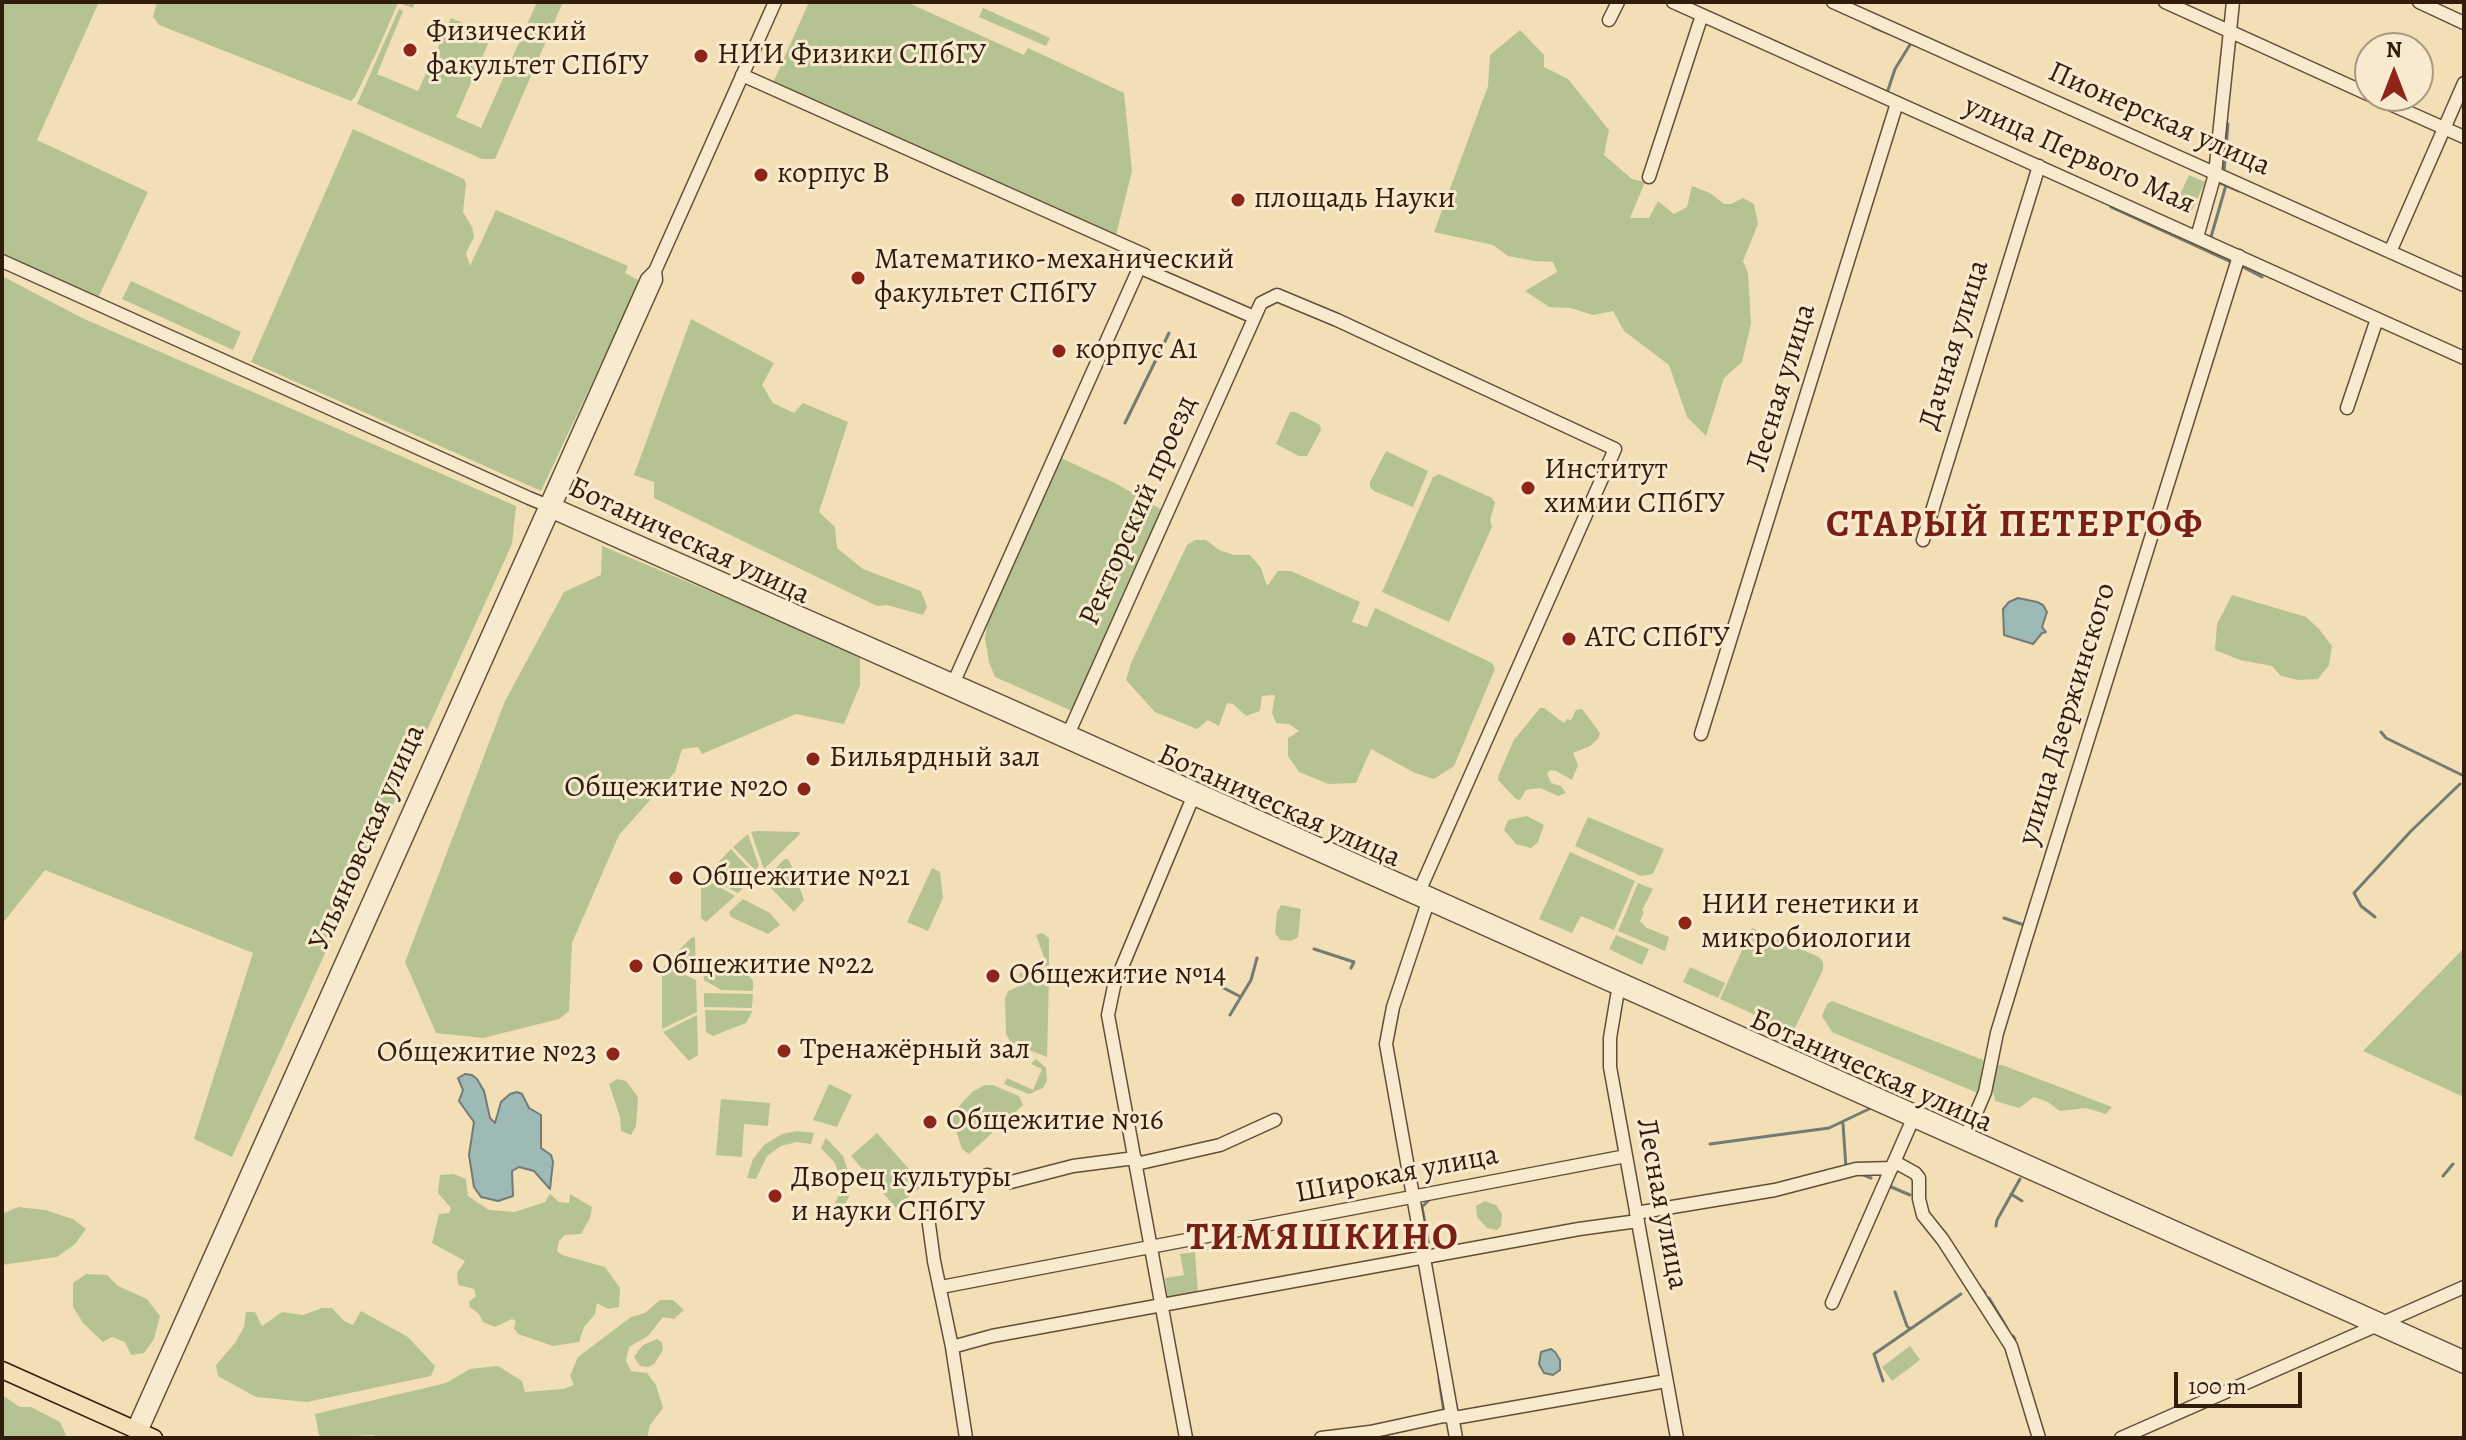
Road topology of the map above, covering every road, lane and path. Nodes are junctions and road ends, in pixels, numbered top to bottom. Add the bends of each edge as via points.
1 (775, 2) edge
2 (1618, 2) edge
3 (1673, 2) edge
4 (1833, 2) edge
5 (2165, 2) edge
6 (2233, 2) edge
7 (2419, 2) edge
8 (1702, 15) junction
9 (1609, 20) dead end
10 (2464, 23) edge
11 (2231, 32) junction
12 (742, 75) junction
13 (2464, 83) edge
14 (2354, 88) edge
15 (1897, 103) junction
16 (2408, 112) edge
17 (2444, 128) junction
18 (2464, 137) edge
19 (2039, 166) junction
20 (2215, 174) junction
21 (1649, 177) dead end
22 (2197, 237) junction
23 (2390, 252) junction
24 (2239, 256) junction
25 (2, 261) edge
26 (1142, 261) junction
27 (2464, 285) edge
28 (1254, 317) junction
29 (2377, 319) junction
30 (2464, 358) edge
31 (2347, 408) dead end
32 (551, 507) junction
33 (1923, 540) dead end
34 (952, 685) junction
35 (1701, 734) dead end
36 (1068, 736) junction
37 (1195, 793) junction
38 (1424, 895) junction
39 (1622, 984) junction
40 (1914, 1115) junction
41 (1275, 1120) dead end
42 (1966, 1138) junction
43 (1626, 1156) junction
44 (1135, 1161) junction
45 (1893, 1165) junction
46 (987, 1175) dead end
47 (1414, 1198) junction
48 (928, 1217) dead end
49 (1637, 1217) junction
50 (1150, 1247) junction
51 (1424, 1258) junction
52 (941, 1287) junction
53 (2464, 1287) edge
54 (1832, 1303) dead end
55 (1161, 1306) junction
56 (2380, 1324) junction
57 (952, 1347) junction
58 (2464, 1357) edge
59 (2464, 1367) edge
60 (2, 1370) edge
61 (1666, 1381) junction
62 (1453, 1416) junction
63 (143, 1433) edge
64 (966, 1438) edge
65 (1186, 1438) edge
66 (1321, 1438) edge
67 (1456, 1438) edge
68 (1677, 1438) edge
69 (2039, 1438) edge
70 (2121, 1438) edge

1 - 12 street, Ульяновская улица
2 - 9 street
3 - 8 street, улица Первого Мая
4 - 20 street, Пионерская улица
5 - 11 street
6 - 11 street
7 - 10 street
8 - 15 street, улица Первого Мая
8 - 21 street
11 - 14 street
11 - 20 street
12 - 26 street
12 - 32 street, Ульяновская улица via 647,279
13 - 17 street
15 - 19 street, улица Первого Мая
15 - 35 street, Лесная улица
16 - 17 street
17 - 18 street
17 - 23 street
19 - 22 street, улица Первого Мая
19 - 33 street, Дачная улица
20 - 22 street
20 - 23 street, Пионерская улица
22 - 24 street, улица Первого Мая
23 - 27 street, Пионерская улица
24 - 29 street, улица Первого Мая
24 - 42 street, улица Дзержинского via 1997,1033 1985,1092
25 - 32 street, Ботаническая улица
26 - 28 street
26 - 34 street
28 - 36 street, Ректорский проезд
28 - 38 street, Ректорский проезд via 1261,303 1277,295 1615,449
29 - 30 street, улица Первого Мая
29 - 31 street
32 - 34 street, Ботаническая улица
32 - 63 street, Ульяновская улица
34 - 36 street, Ботаническая улица
36 - 37 street, Ботаническая улица
37 - 38 street, Ботаническая улица
37 - 44 street via 1110,1000 1109,1022
38 - 39 street, Ботаническая улица
38 - 47 street via 1386,1044
39 - 40 street, Ботаническая улица
39 - 43 street, Лесная улица via 1609,1058
40 - 42 street, Ботаническая улица
40 - 45 street
41 - 44 street via 1220,1145
42 - 56 street, Ботаническая улица
43 - 47 street, Широкая улица
43 - 49 street, Лесная улица
44 - 46 street via 1073,1166 1011,1182
44 - 50 street
45 - 49 street
45 - 54 street
45 - 69 street via 1919,1178 1923,1215 2011,1346
47 - 50 street, Широкая улица
47 - 51 street
48 - 52 street
49 - 51 street
49 - 61 street, Лесная улица
50 - 52 street, Широкая улица
50 - 55 street
51 - 55 street
51 - 62 street
52 - 57 street
53 - 56 street
55 - 57 street
55 - 65 street
56 - 58 street, Ботаническая улица
56 - 59 street, Ботаническая улица
56 - 70 street
57 - 64 street
60 - 63 main road
61 - 62 street
61 - 68 street, Лесная улица
62 - 66 street
62 - 67 street

